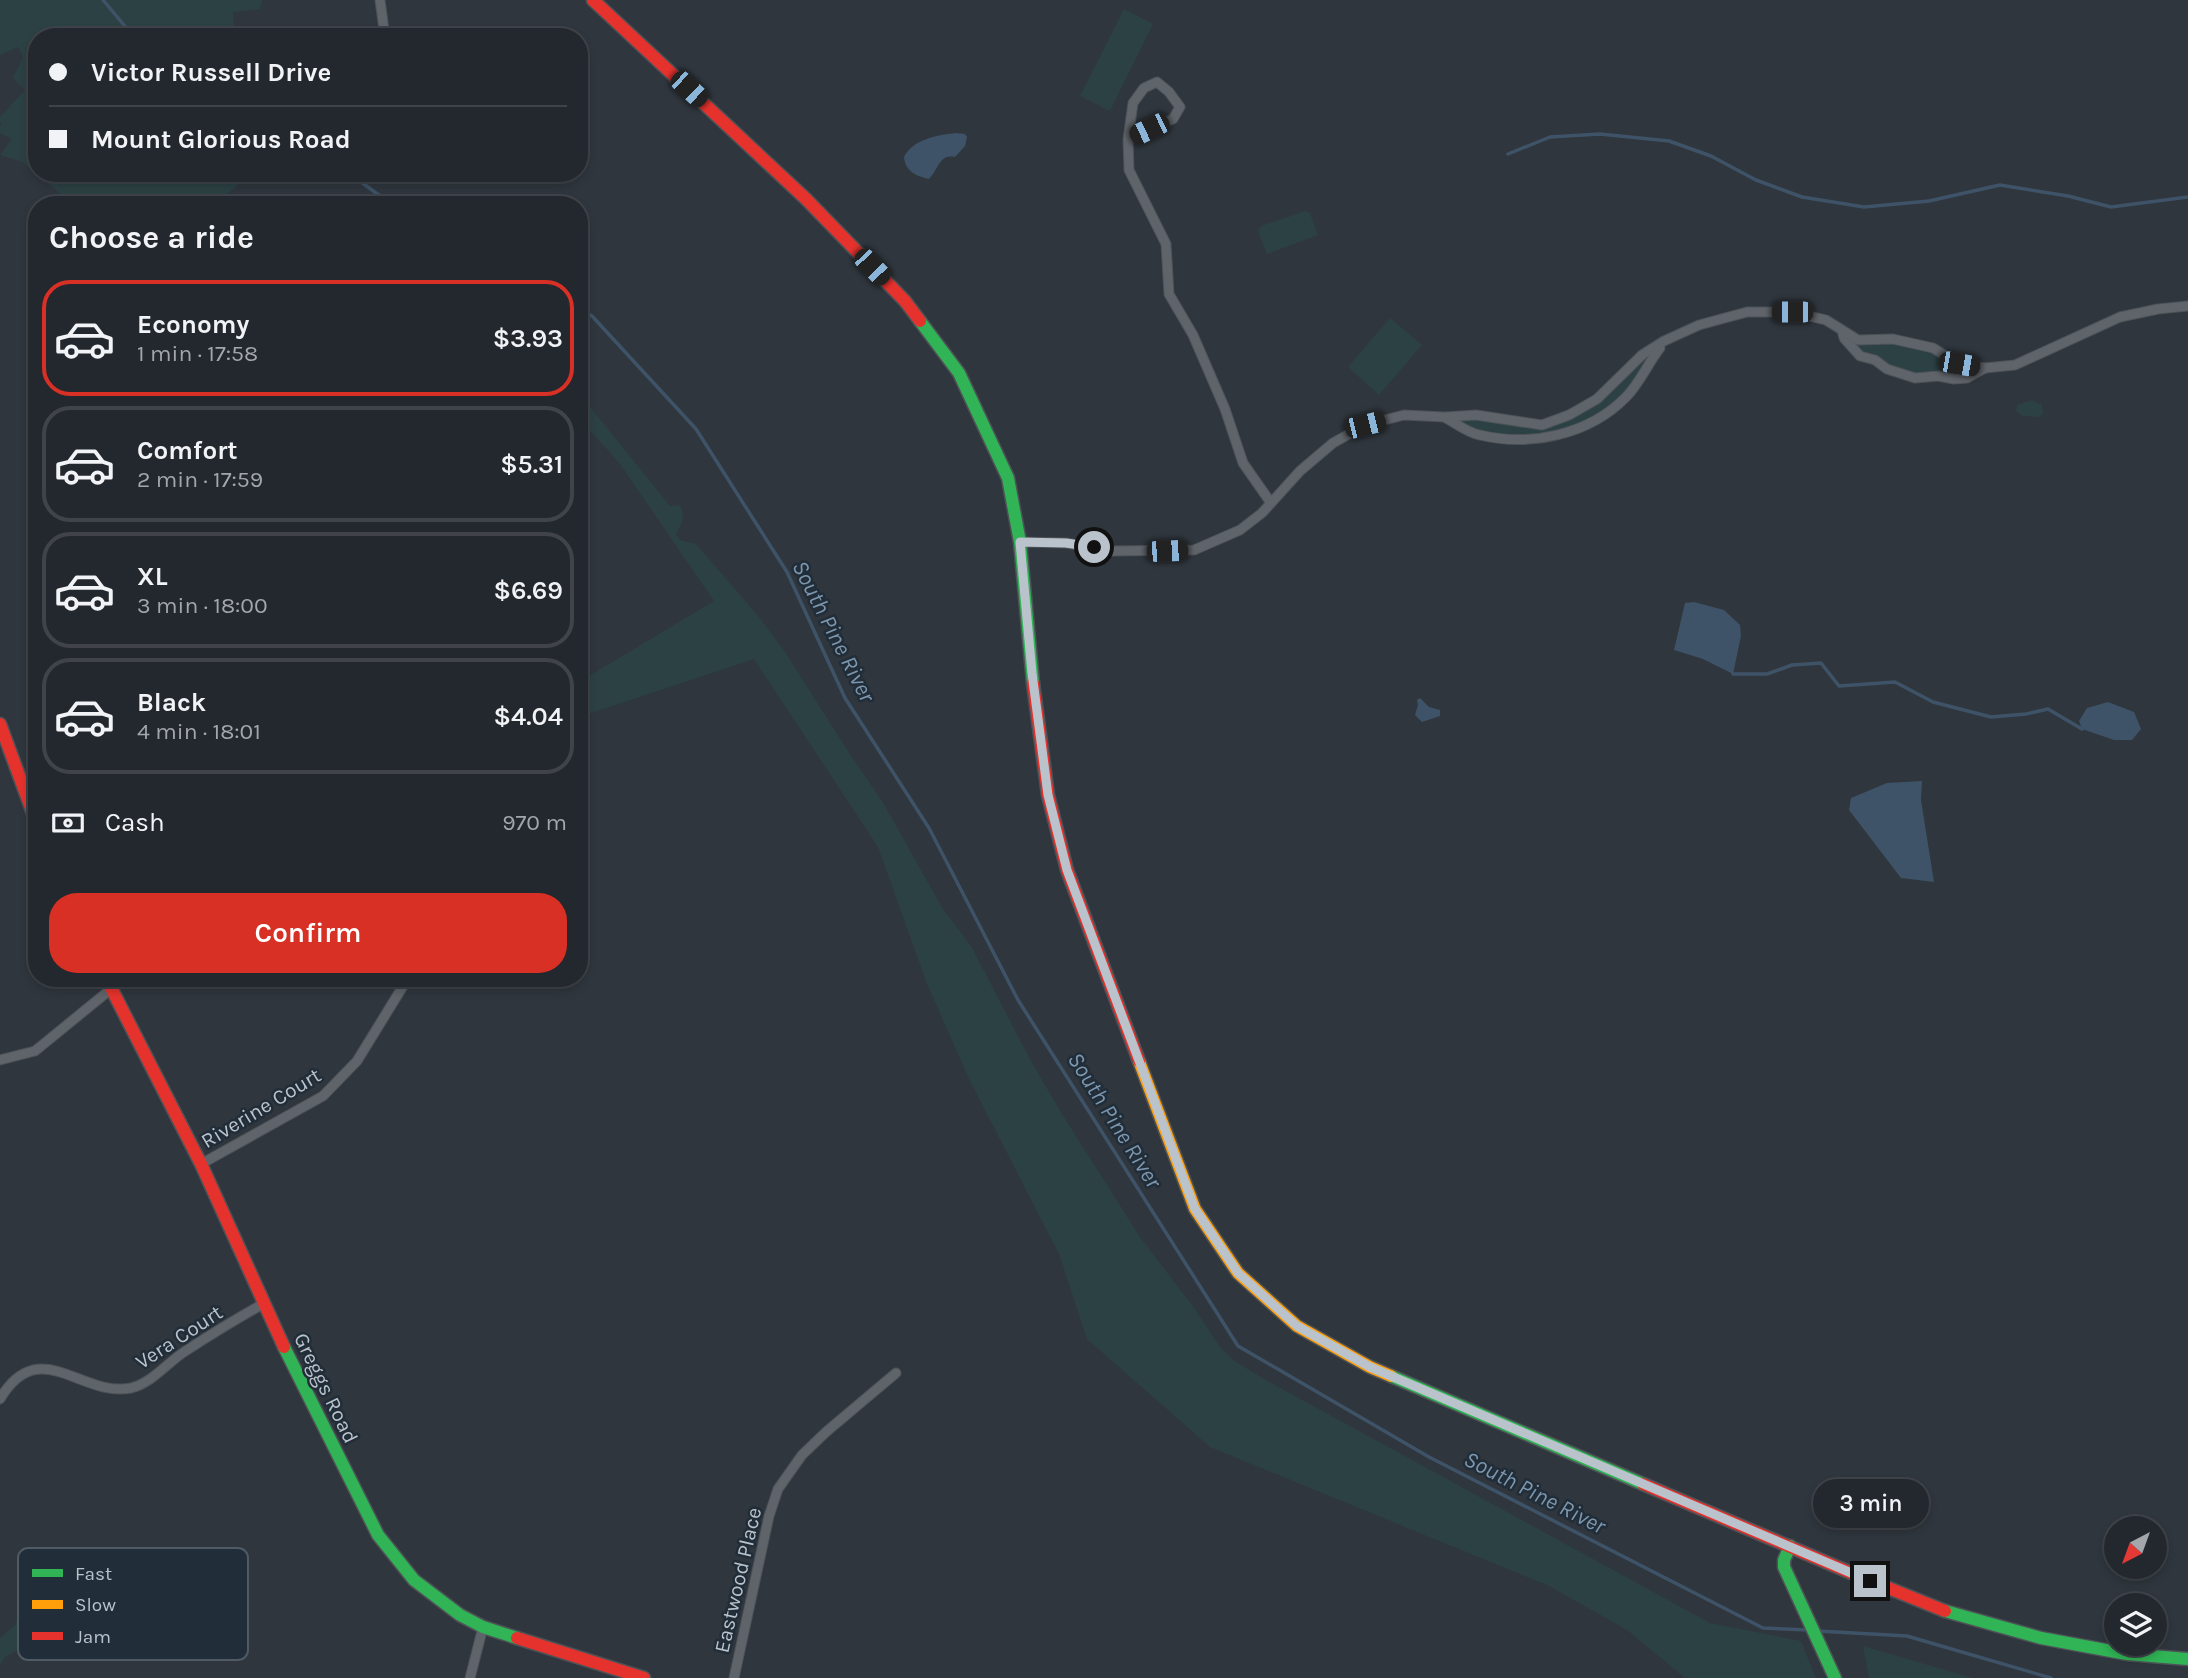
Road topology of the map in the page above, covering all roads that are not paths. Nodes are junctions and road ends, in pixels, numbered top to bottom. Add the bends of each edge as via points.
1 (380, 0) edge
2 (593, 0) edge
3 (384, 28) edge
4 (1128, 139) junction
5 (2188, 306) edge
6 (1842, 330) junction
7 (1664, 341) junction
8 (1985, 368) junction
9 (1582, 407) junction
10 (1445, 417) junction
11 (1590, 423) junction
12 (1270, 503) junction
13 (1020, 542) junction
14 (0, 724) edge
15 (28, 800) edge
16 (106, 987) edge
17 (111, 987) edge
18 (402, 987) edge
19 (0, 1060) edge
20 (201, 1164) junction
21 (263, 1304) junction
22 (896, 1373) dead end
23 (0, 1399) edge
24 (1790, 1546) junction
25 (484, 1627) junction
26 (2188, 1659) edge
27 (470, 1678) edge
28 (644, 1678) edge
29 (734, 1678) edge
30 (1835, 1678) edge

1 - 3 street
2 - 13 main road via 806,199 905,301 959,373 1008,478
4 - 4 street via 1133,103 1144,88 1157,82 1180,107 1174,119
4 - 12 street via 1129,170 1166,244 1169,294 1193,335 1243,463
5 - 8 street via 2120,317 2015,365
6 - 7 street via 1826,320 1792,312 1747,312 1699,324
6 - 8 street via 1858,340 1893,339 1933,348 1959,364
6 - 8 street via 1860,356 1915,377 1967,378
7 - 9 street
7 - 11 street via 1624,399
9 - 10 street via 1542,425 1476,415
9 - 11 street
10 - 11 street via 1478,435 1529,441
10 - 12 street via 1404,415 1365,425 1333,443
12 - 13 street via 1240,530 1194,550 1113,551
13 - 24 main road via 1048,795 1067,870 1195,1209 1238,1273 1297,1326 1370,1367
14 - 15 main road
16 - 19 street via 35,1051
17 - 20 main road, Greggs Road
18 - 20 street, Riverine Court via 357,1061 323,1096
20 - 21 main road, Greggs Road
21 - 23 street, Vera Court via 131,1388 106,1387 51,1370 26,1371 10,1383
21 - 25 main road, Greggs Road via 378,1535 414,1580
22 - 29 street, Eastwood Place via 802,1455 778,1489
24 - 26 main road via 1954,1614 2053,1640 2127,1654
24 - 30 main road via 1784,1567
25 - 27 street
25 - 28 main road, Greggs Road

